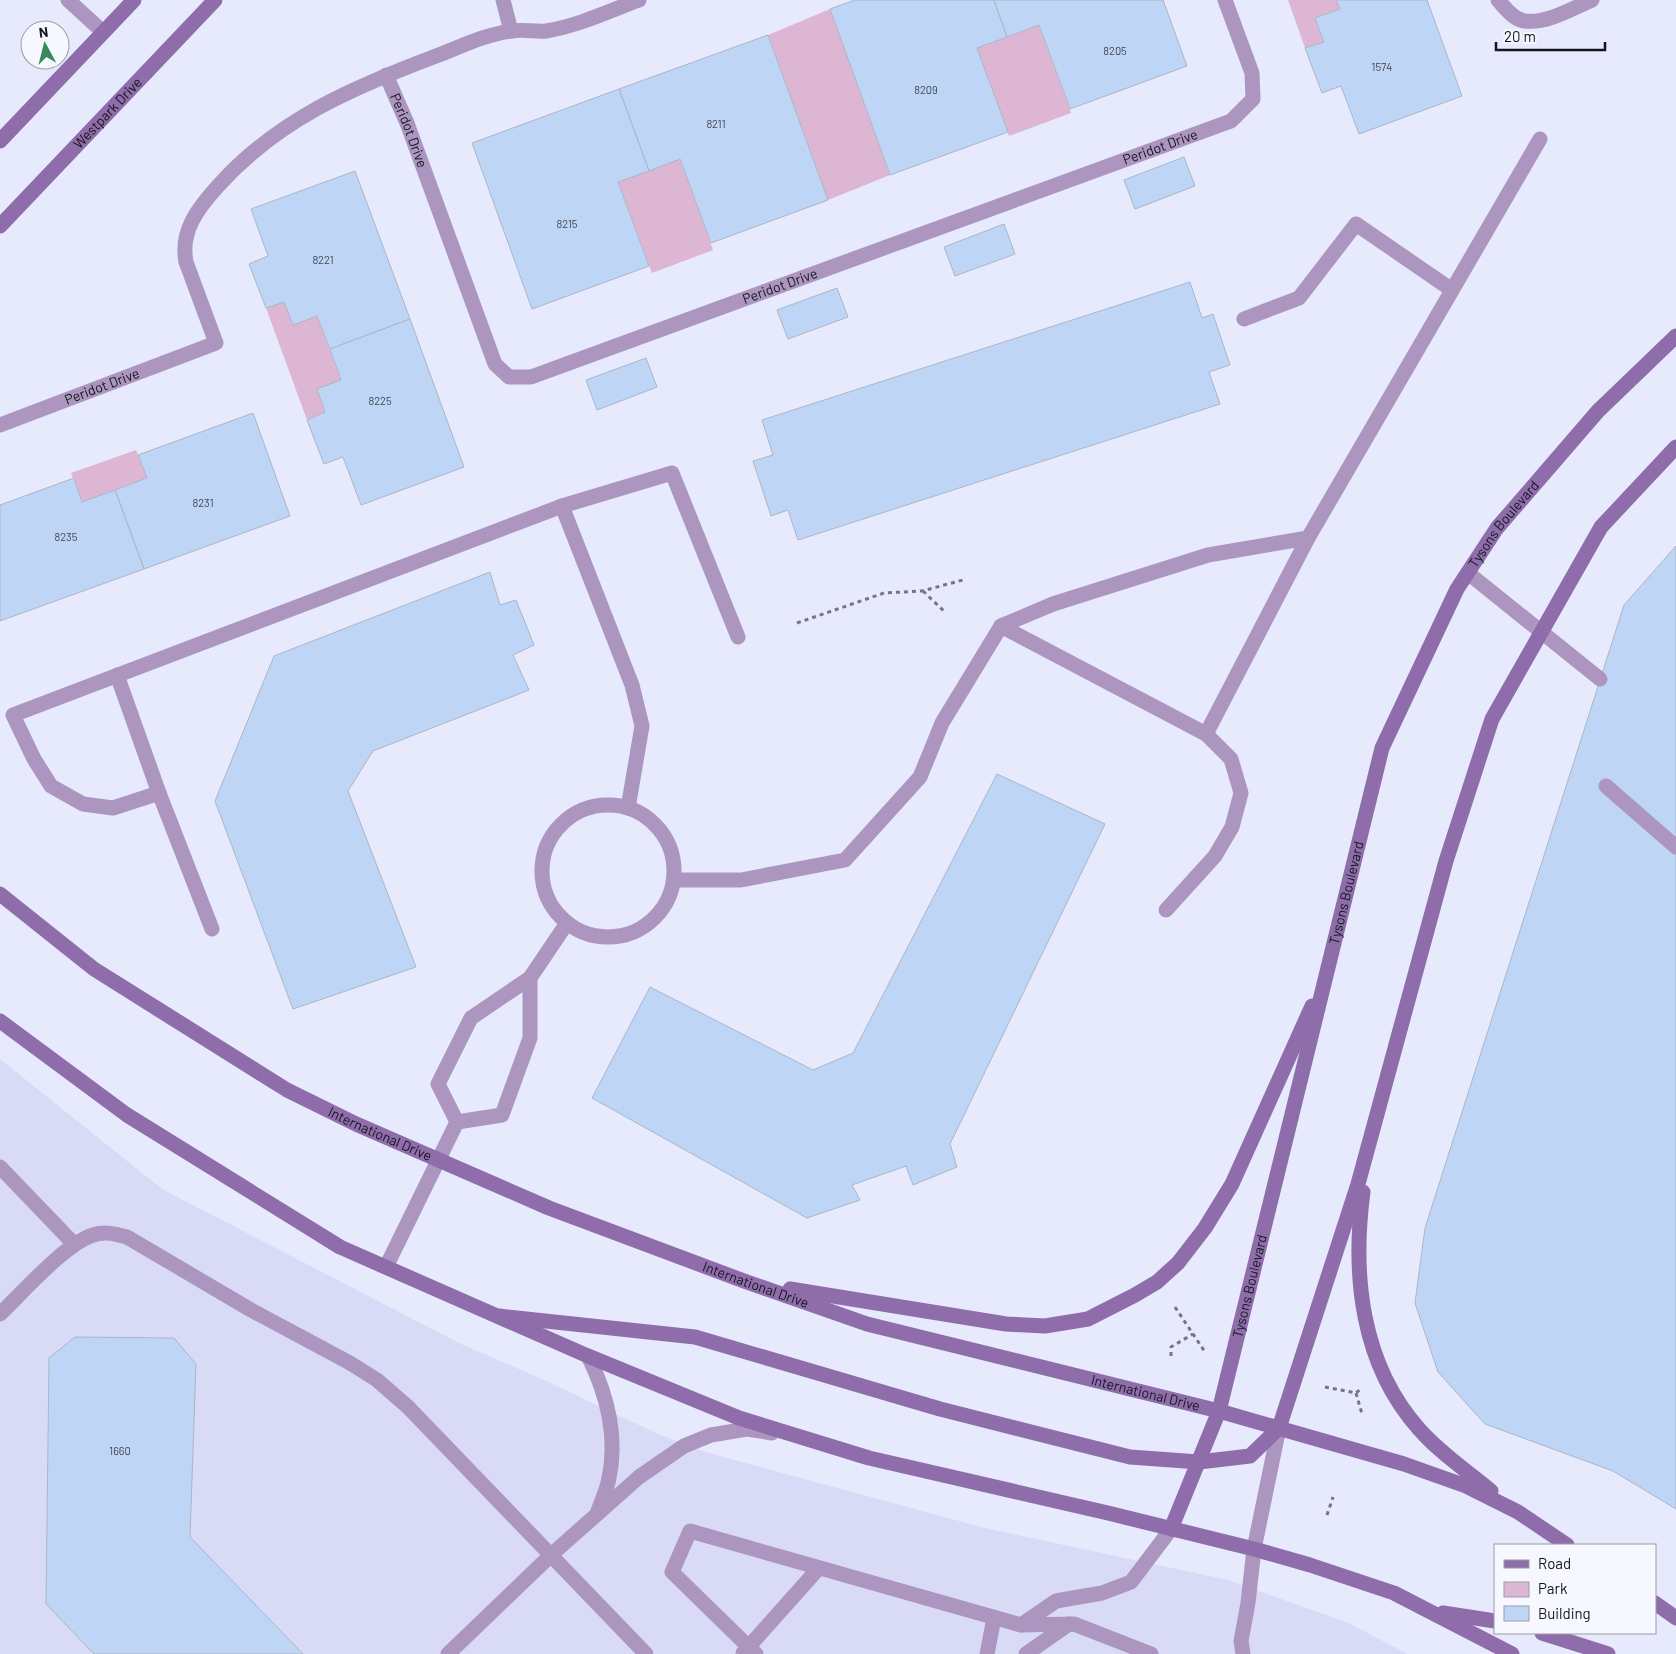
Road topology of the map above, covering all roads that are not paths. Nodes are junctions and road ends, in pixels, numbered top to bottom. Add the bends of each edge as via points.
1 (68, 0) edge
2 (134, 0) edge
3 (215, 0) edge
4 (503, 0) edge
5 (639, 0) edge
6 (1224, 0) edge
7 (1498, 0) edge
8 (1592, 0) edge
9 (512, 31) junction
10 (103, 32) junction
11 (386, 75) junction
12 (1540, 139) dead end
13 (0, 141) edge
14 (0, 226) edge
15 (1452, 290) junction
16 (1244, 319) dead end
17 (1676, 336) edge
18 (0, 425) edge
19 (1676, 447) edge
20 (562, 506) junction
21 (1308, 538) junction
22 (1468, 573) junction
23 (1001, 626) junction
24 (1542, 631) junction
25 (738, 637) dead end
26 (117, 675) junction
27 (1600, 679) dead end
28 (1206, 734) junction
29 (1606, 786) dead end
30 (159, 793) junction
31 (628, 808) junction
32 (1676, 848) edge
33 (674, 880) junction
34 (0, 894) edge
35 (1166, 910) dead end
36 (567, 923) junction
37 (212, 929) dead end
38 (1328, 970) junction
39 (530, 978) junction
40 (0, 1021) edge
41 (457, 1122) junction
42 (1370, 1140) junction
43 (437, 1160) junction
44 (0, 1166) edge
45 (74, 1244) junction
46 (386, 1267) junction
47 (744, 1281) junction
48 (0, 1314) edge
49 (499, 1316) junction
50 (588, 1356) junction
51 (1219, 1411) junction
52 (1279, 1428) junction
53 (801, 1437) junction
54 (1199, 1462) junction
55 (1518, 1512) junction
56 (595, 1518) junction
57 (1171, 1529) junction
58 (1566, 1544) edge
59 (1254, 1549) junction
60 (551, 1555) junction
61 (818, 1569) junction
62 (1656, 1604) edge
63 (1431, 1611) junction
64 (994, 1618) junction
65 (1676, 1618) edge
66 (1494, 1621) edge
67 (1069, 1624) junction
68 (1021, 1625) junction
69 (1545, 1634) edge
70 (749, 1652) edge
71 (448, 1654) edge
72 (646, 1654) edge
73 (987, 1654) edge
74 (1026, 1654) edge
75 (1151, 1654) edge
76 (1243, 1654) edge
77 (1512, 1654) edge
78 (1608, 1654) edge

1 - 10 street
2 - 10 main road
3 - 14 main road, Westpark Drive
4 - 9 street
5 - 9 street, Peridot Drive via 576,24 545,31
6 - 11 street, Peridot Drive via 1252,73 1253,99 1231,120 531,377 509,377 495,364 407,123
7 - 8 street via 1510,13 1524,21 1544,19
9 - 11 street, Peridot Drive via 476,40
10 - 13 main road
11 - 18 street, Peridot Drive via 323,103 280,131 233,170 200,206 191,223 184,250 216,343
12 - 15 street
15 - 16 street via 1356,224 1299,298
15 - 21 street
17 - 22 main road, Tysons Boulevard via 1598,411 1497,528
19 - 24 main road via 1601,526
20 - 25 street via 672,473
20 - 26 street
20 - 31 street via 632,684 642,726
21 - 23 street via 1208,555 1053,604
21 - 28 street
22 - 24 street
22 - 38 main road, Tysons Boulevard via 1382,748
23 - 28 street
23 - 33 street via 942,723 920,778 845,860 741,880
24 - 27 street
24 - 42 main road via 1492,719 1446,861
26 - 30 street
26 - 30 street via 13,715 51,786 83,804 113,808
28 - 35 street via 1231,760 1242,793 1232,827 1214,856
29 - 32 street
30 - 37 street
31 - 33 street via 649,819 664,836 673,857
31 - 36 street via 605,805 583,810 563,822 549,840 542,862 543,885 548,899
33 - 36 street via 666,902 652,920 633,933 610,937 587,934
34 - 43 main road, International Drive via 94,969 286,1090
36 - 39 street
38 - 47 main road via 1232,1184 1205,1228 1178,1263 1158,1282 1135,1295 1088,1319 1044,1326 1006,1324
38 - 51 main road, Tysons Boulevard
39 - 41 street via 530,1038 502,1115
39 - 41 street via 471,1018 438,1084
40 - 46 main road via 143,1125 340,1247
41 - 43 street
42 - 52 main road
42 - 55 main road via 1358,1230 1358,1270 1370,1338 1383,1375 1419,1429
43 - 46 street
43 - 47 main road, International Drive via 549,1208
44 - 45 street
45 - 48 street
45 - 60 street via 94,1235 110,1233 127,1238 377,1380 408,1407
46 - 49 main road
47 - 51 main road, International Drive via 868,1324
49 - 50 main road
49 - 54 main road via 695,1337 940,1408 1130,1457
50 - 53 main road via 739,1418
50 - 56 street via 606,1398 613,1443 609,1478
51 - 52 main road, International Drive
51 - 54 main road, Tysons Boulevard
52 - 54 main road via 1250,1456
52 - 55 main road, International Drive via 1404,1464 1466,1486
52 - 59 street
53 - 56 street via 747,1429 711,1435 684,1446 639,1477
53 - 57 main road via 869,1458
54 - 57 main road, Tysons Boulevard
55 - 58 main road, International Drive
56 - 60 street
57 - 59 main road
57 - 68 street via 1131,1582 1102,1593 1056,1601
59 - 63 main road via 1394,1593
59 - 76 street via 1240,1641
60 - 71 street
60 - 72 street
61 - 64 street
61 - 70 street
61 - 70 street via 690,1531 672,1572
62 - 65 main road
63 - 66 main road
63 - 77 main road
64 - 68 street
64 - 73 street
67 - 68 street
67 - 74 street
67 - 75 street
69 - 78 main road

